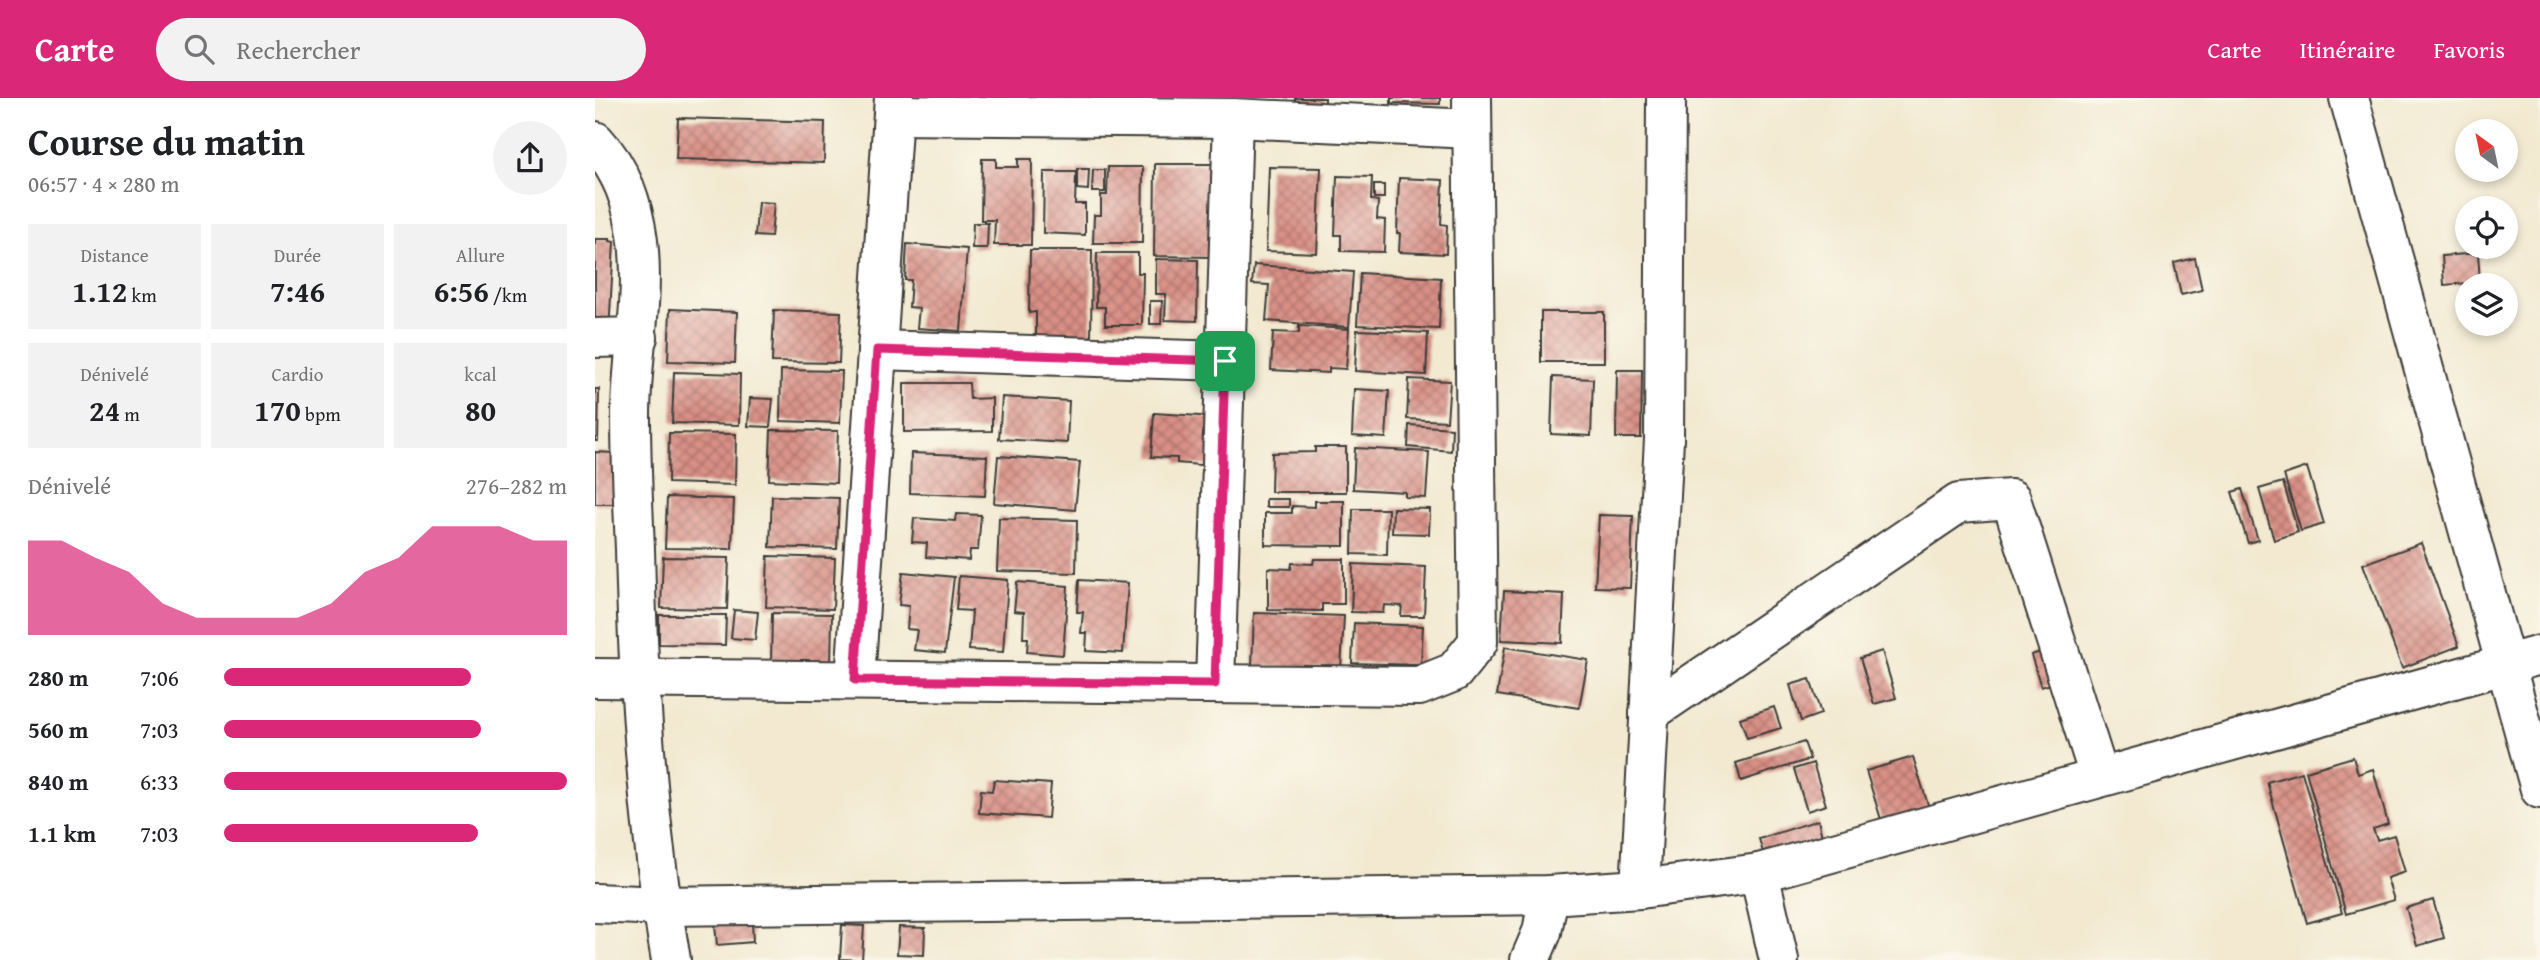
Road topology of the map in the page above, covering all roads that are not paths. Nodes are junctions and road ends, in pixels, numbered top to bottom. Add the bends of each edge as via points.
1 (1666, 98) edge
2 (2349, 98) edge
3 (894, 107) edge
4 (1472, 113) edge
5 (1233, 118) junction
6 (595, 141) edge
7 (638, 337) junction
8 (595, 338) edge
9 (877, 350) junction
10 (1225, 361) junction
11 (2523, 661) edge
12 (595, 678) edge
13 (638, 678) junction
14 (855, 680) junction
15 (1215, 684) junction
16 (1649, 713) junction
17 (2099, 776) junction
18 (2540, 789) edge
19 (1759, 873) junction
20 (1640, 889) junction
21 (1549, 895) junction
22 (595, 903) edge
23 (661, 906) junction
24 (671, 960) edge
25 (1530, 960) edge
26 (1779, 960) edge

1 - 16 street via 1664,439
2 - 11 street
3 - 5 street
3 - 9 street
4 - 5 street
4 - 15 street via 1478,642 1454,672 1419,686
5 - 10 street
6 - 7 street via 621,176 632,205 638,244
7 - 8 street
7 - 13 street via 631,413
9 - 10 street
9 - 14 street
10 - 15 street
11 - 17 street
11 - 18 street
12 - 13 street
13 - 14 street
13 - 23 street
14 - 15 street
16 - 17 street via 1959,503 2011,499
16 - 20 street
17 - 19 street
19 - 20 street
19 - 26 street
20 - 21 street
21 - 23 street
21 - 25 street via 1542,932
22 - 23 street
23 - 24 street

